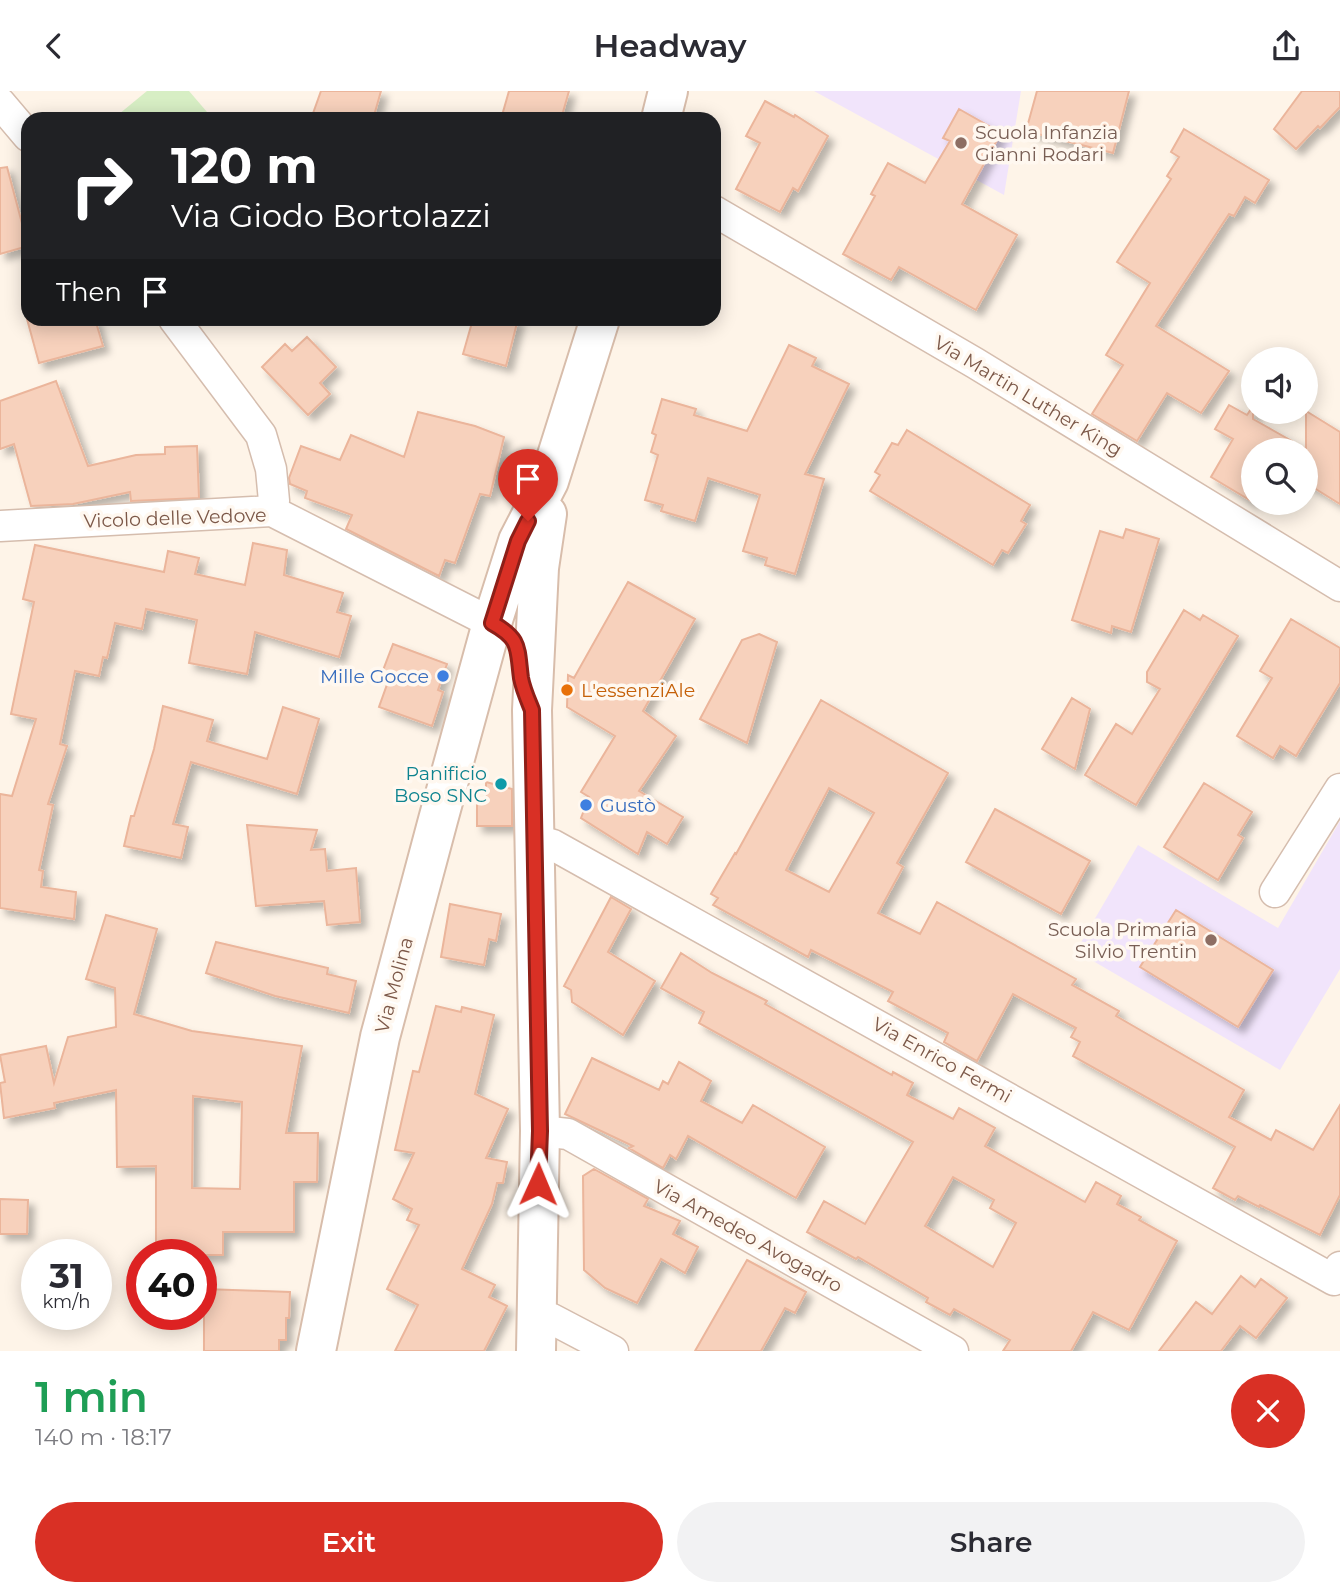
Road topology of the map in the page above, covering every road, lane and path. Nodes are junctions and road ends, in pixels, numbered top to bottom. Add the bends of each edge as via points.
1 (668, 91) edge
2 (0, 103) edge
3 (663, 112) edge
4 (21, 128) edge
5 (721, 215) edge
6 (179, 326) edge
7 (598, 326) edge
8 (549, 481) junction
9 (272, 511) junction
10 (0, 526) edge
11 (1340, 586) edge
12 (492, 623) junction
13 (532, 710) junction
14 (1340, 789) edge
15 (535, 840) junction
16 (1275, 892) dead end
17 (540, 1131) junction
18 (1340, 1268) edge
19 (536, 1333) edge
20 (316, 1351) edge
21 (614, 1351) edge
22 (953, 1351) edge

1 - 3 street
2 - 4 street
5 - 11 street, Via Martin Luther King via 975,363
6 - 9 street via 261,435 271,468
7 - 8 street
8 - 12 street, Via Molina via 518,541
8 - 13 street via 538,568
9 - 10 street, Vicolo delle Vedove
9 - 12 street, Vicolo delle Vedove
12 - 13 street via 509,632 519,646 522,682
12 - 20 street, Via Molina via 380,1037
13 - 15 street
14 - 16 street
15 - 17 street
15 - 18 street, Via Enrico Fermi via 554,845 1334,1280
17 - 19 street
17 - 22 street, Via Amedeo Avogadro via 568,1135
19 - 21 street via 552,1319

